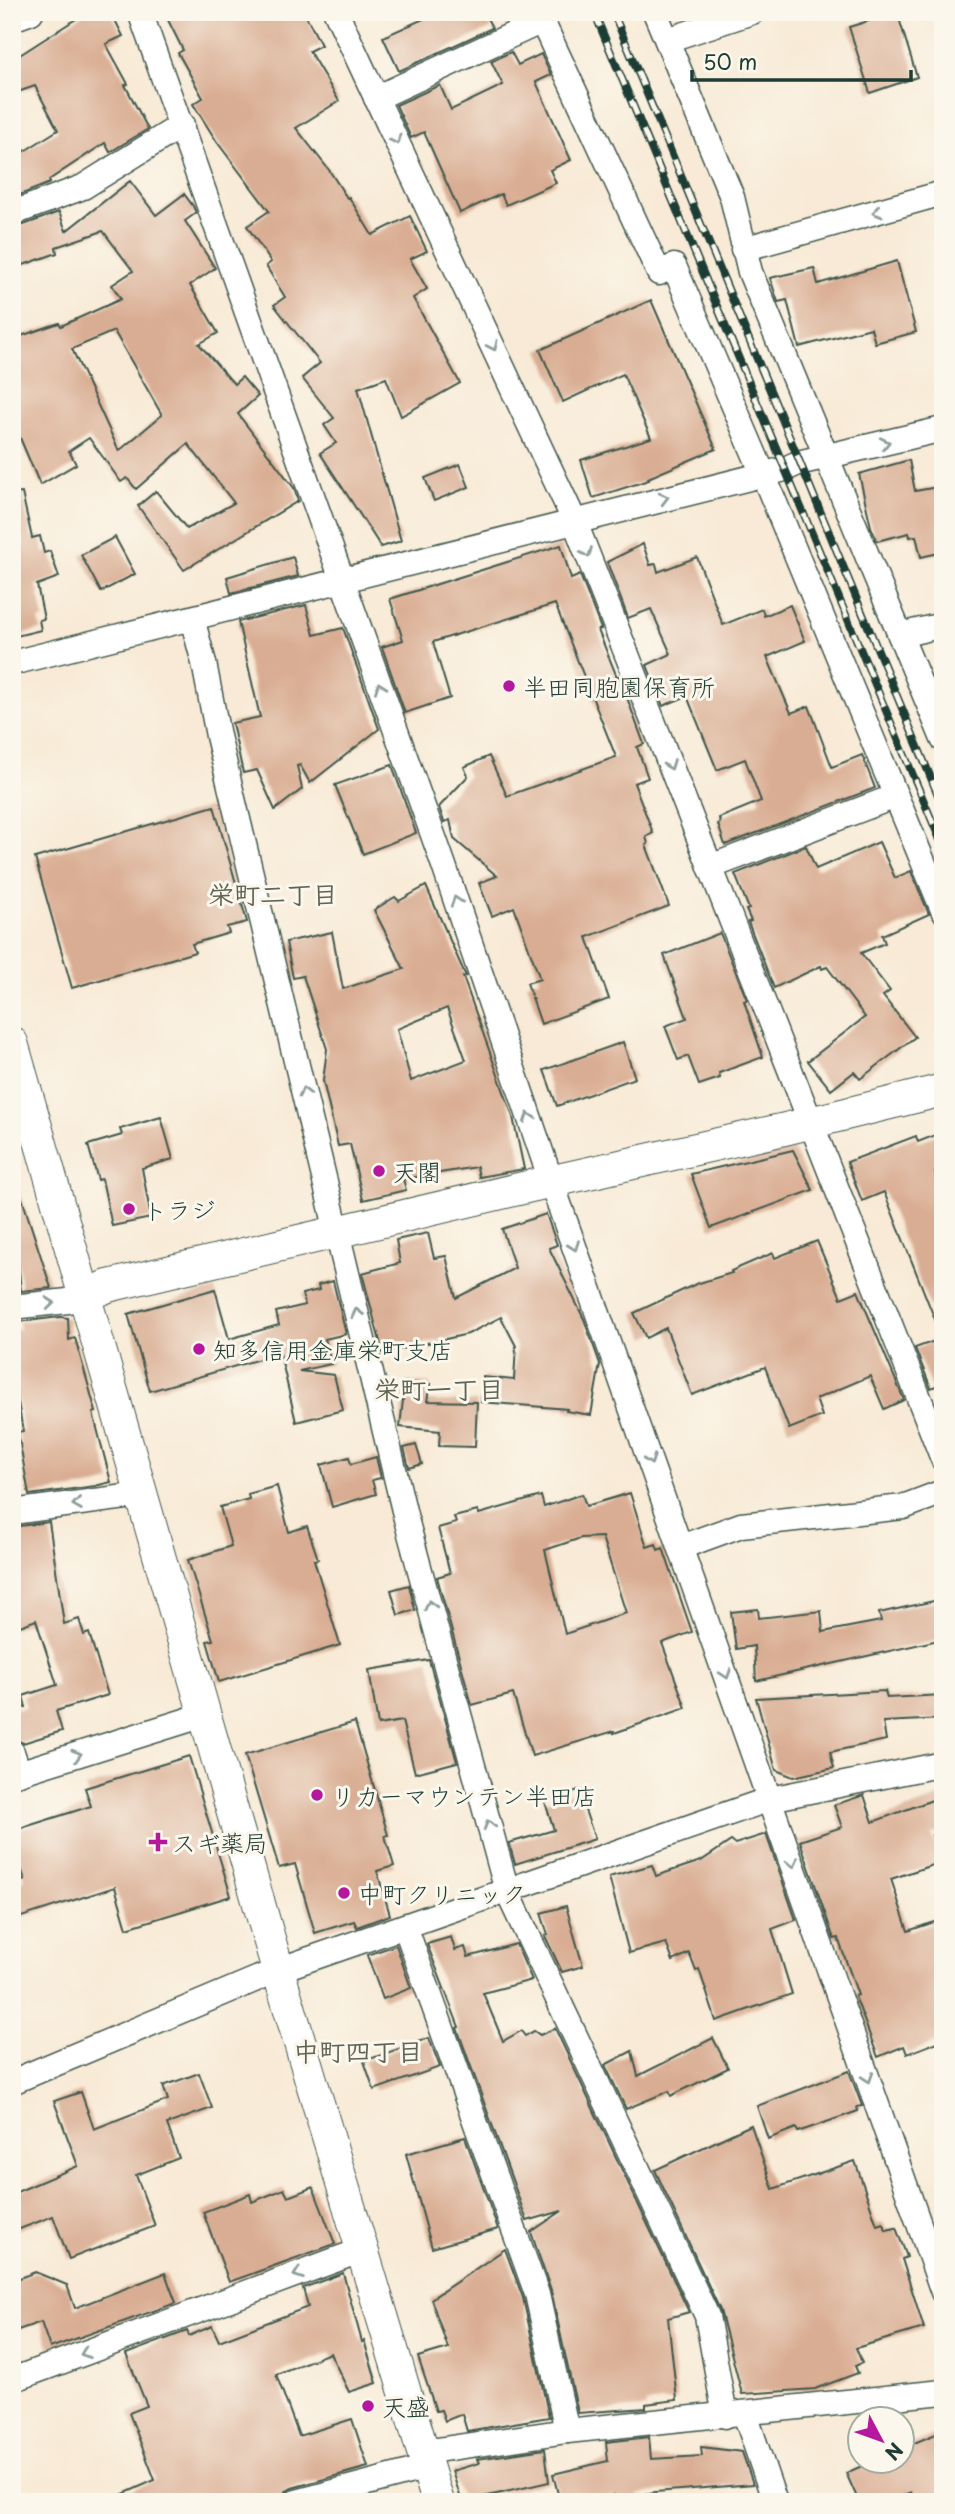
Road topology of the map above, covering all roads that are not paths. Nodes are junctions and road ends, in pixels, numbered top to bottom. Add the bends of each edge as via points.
1 (31, 12) edge
2 (141, 12) edge
3 (336, 12) edge
4 (655, 12) edge
5 (752, 12) edge
6 (12, 19) edge
7 (667, 40) junction
8 (376, 98) junction
9 (182, 125) junction
10 (943, 193) edge
11 (16, 212) dead end
12 (743, 249) junction
13 (943, 429) edge
14 (828, 456) junction
15 (763, 474) junction
16 (574, 520) junction
17 (342, 579) junction
18 (192, 618) junction
19 (943, 625) edge
20 (900, 635) junction
21 (12, 663) edge
22 (943, 739) edge
23 (896, 796) junction
24 (710, 867) junction
25 (943, 910) edge
26 (12, 1044) edge
27 (943, 1090) edge
28 (810, 1123) junction
29 (551, 1181) junction
30 (337, 1233) junction
31 (86, 1294) junction
32 (12, 1307) edge
33 (943, 1459) edge
34 (943, 1492) edge
35 (141, 1495) junction
36 (12, 1512) edge
37 (681, 1547) junction
38 (204, 1715) junction
39 (943, 1763) edge
40 (15, 1767) edge
41 (770, 1799) junction
42 (507, 1891) junction
43 (405, 1926) junction
44 (278, 1970) junction
45 (12, 2082) edge
46 (362, 2250) junction
47 (943, 2292) edge
48 (12, 2380) edge
49 (943, 2392) edge
50 (735, 2415) junction
51 (567, 2431) junction
52 (425, 2460) junction
53 (296, 2502) edge
54 (438, 2502) edge
55 (775, 2502) edge

1 - 6 street
2 - 9 street
3 - 8 street
4 - 7 street
5 - 7 street
7 - 12 street via 732,197
8 - 15 street via 542,21 659,273 674,266
8 -> 16 street
9 - 11 street via 83,187
9 - 17 street
10 -> 12 street
12 - 14 street
14 -> 13 street
14 - 15 street
14 - 20 street
16 -> 15 street
15 - 23 street
16 - 17 street
16 -> 24 street
17 - 18 street
29 -> 17 street
18 - 21 street
30 -> 18 street
19 - 20 street
20 - 22 street
23 - 24 street
23 - 25 street
24 - 28 street
26 - 31 street
27 - 28 street
28 - 29 street
28 - 33 street
29 - 30 street
29 -> 37 street
30 - 31 street
42 -> 30 street via 407,1519
32 -> 31 street via 68,1301
31 - 35 street
34 - 37 street via 903,1507 741,1525
35 -> 36 street
35 - 38 street
37 -> 41 street
40 -> 38 street
38 - 44 street
39 - 41 street
41 - 42 street
41 -> 47 street
42 - 43 street
42 - 50 street via 707,2316
43 - 44 street
43 - 51 street via 537,2294
44 - 45 street
44 - 46 street
46 -> 48 street
46 - 52 street
49 - 50 street
50 - 51 street
50 - 55 street
51 - 52 street
52 - 53 street
52 - 54 street

